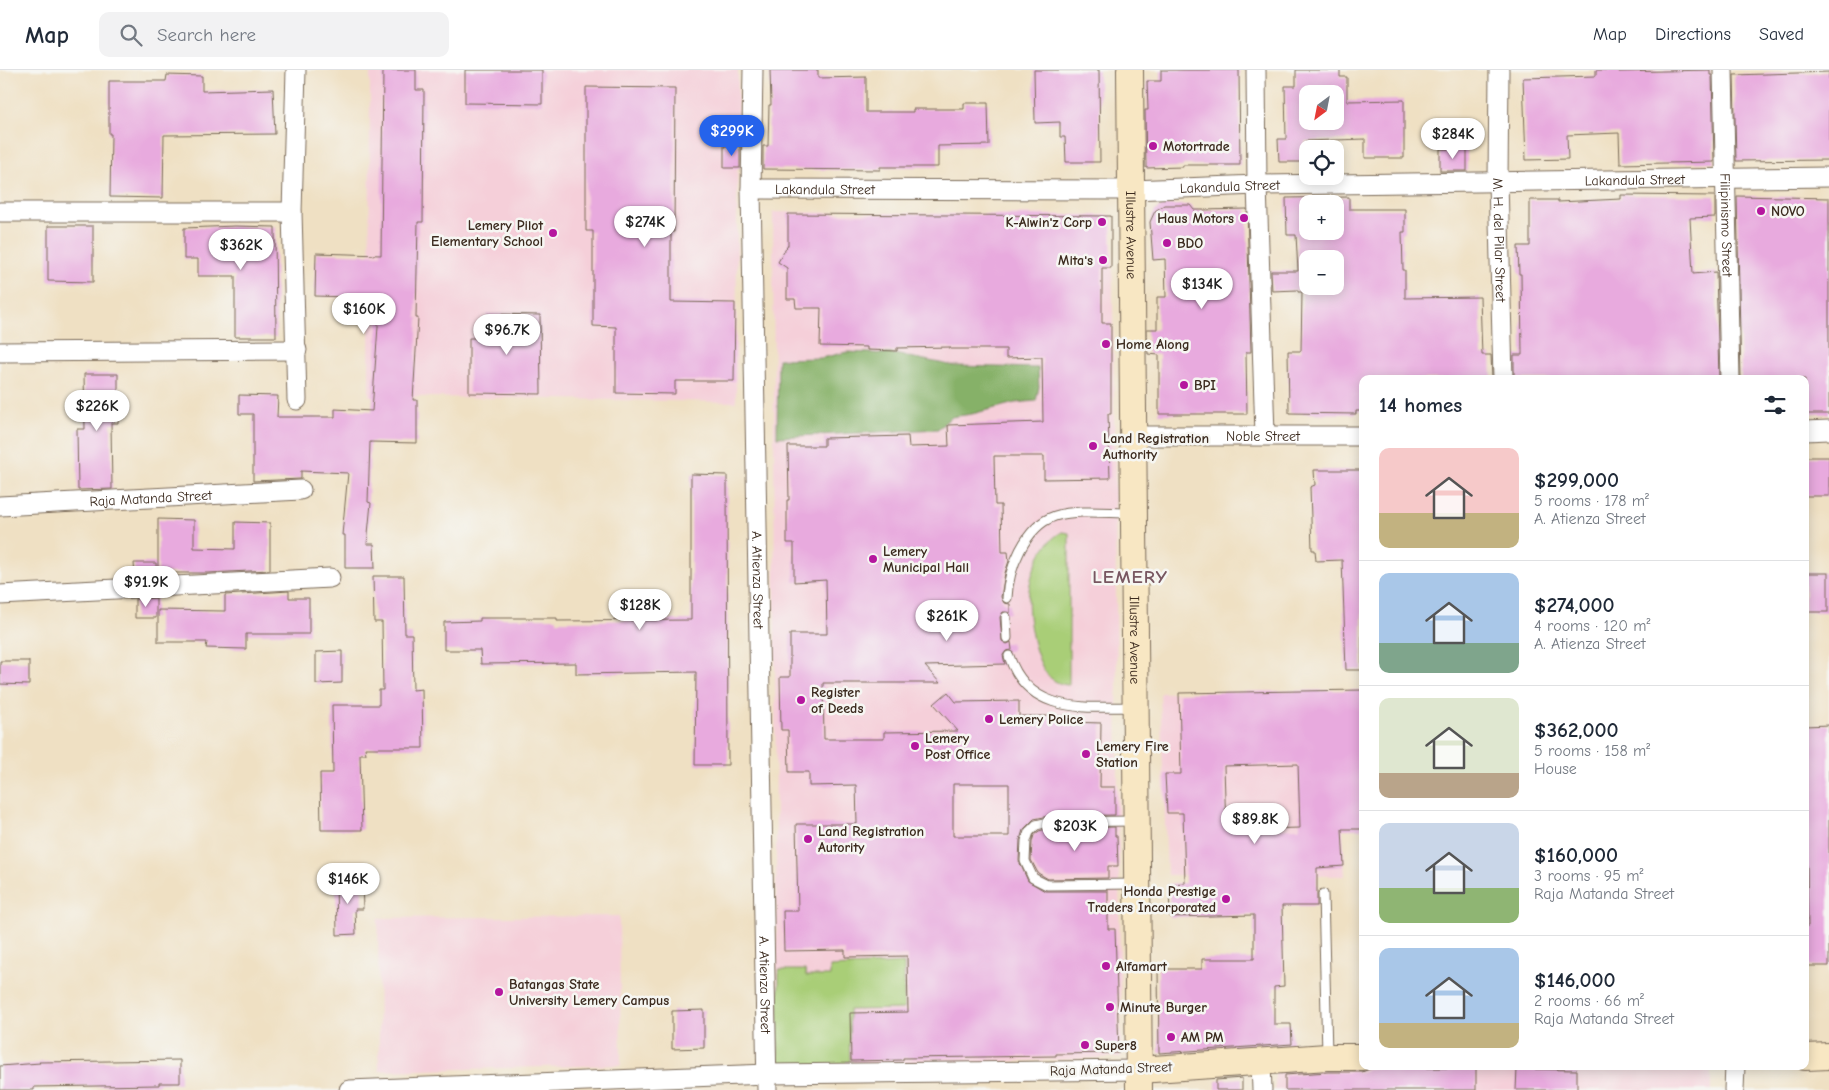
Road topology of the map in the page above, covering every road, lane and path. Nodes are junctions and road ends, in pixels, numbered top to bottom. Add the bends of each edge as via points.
1 (296, 70) edge
2 (753, 70) edge
3 (1130, 70) edge
4 (1256, 70) edge
5 (1499, 70) edge
6 (1723, 70) edge
7 (1829, 177) edge
8 (1724, 178) junction
9 (1498, 181) junction
10 (1257, 185) junction
11 (751, 189) junction
12 (1132, 190) junction
13 (0, 212) edge
14 (292, 212) junction
15 (297, 350) junction
16 (0, 352) edge
17 (1503, 375) edge
18 (1730, 375) edge
19 (297, 400) dead end
20 (1829, 430) edge
21 (1809, 431) edge
22 (1265, 435) junction
23 (1134, 436) junction
24 (1359, 436) edge
25 (301, 490) dead end
26 (0, 506) edge
27 (1134, 513) junction
28 (330, 578) dead end
29 (0, 595) edge
30 (1007, 598) dead end
31 (1006, 617) dead end
32 (1007, 638) dead end
33 (1009, 656) dead end
34 (1135, 707) junction
35 (1136, 821) junction
36 (1137, 884) junction
37 (1323, 894) dead end
38 (1829, 1056) edge
39 (1327, 1057) junction
40 (1809, 1057) edge
41 (1359, 1058) edge
42 (1261, 1062) junction
43 (1735, 1070) edge
44 (1139, 1080) edge
45 (768, 1082) edge
46 (349, 1090) edge
47 (1262, 1090) edge
48 (1734, 1090) edge

1 - 14 street
2 - 11 street, A. Atienza Street
3 - 12 main road, Illustre Avenue
4 - 10 street
5 - 9 street, M. H. del Pilar Street
6 - 8 street, Filipinismo Street
7 - 8 street, Lakandula Street
8 - 9 street, Lakandula Street
8 - 18 street, Filipinismo Street
9 - 10 street, Lakandula Street
9 - 17 street, M. H. del Pilar Street
10 - 12 street, Lakandula Street
10 - 22 street
11 - 12 street, Lakandula Street
11 - 45 street, A. Atienza Street
12 - 23 main road, Illustre Avenue
13 - 14 street
14 - 15 street
15 - 16 street
15 - 19 street
20 - 21 street
22 - 23 street, Noble Street
22 - 24 street, Noble Street
23 - 27 main road, Illustre Avenue
25 - 26 street, Raja Matanda Street
27 - 30 lane via 1066,514 1042,523 1016,558
27 - 34 main road, Illustre Avenue
28 - 29 street
31 - 32 lane
33 - 34 lane via 1017,676 1028,688 1054,702 1075,706
34 - 35 main road, Illustre Avenue
35 - 36 main road, Illustre Avenue
35 - 36 lane via 1036,825 1026,841 1025,861 1033,878 1047,885
36 - 44 main road, Illustre Avenue
37 - 39 lane
38 - 40 main road
39 - 41 main road, Raja Matanda Street
39 - 42 main road, Raja Matanda Street
42 - 44 main road, Raja Matanda Street
42 - 47 street
43 - 48 street
44 - 45 street, Raja Matanda Street
45 - 46 street, Raja Matanda Street

